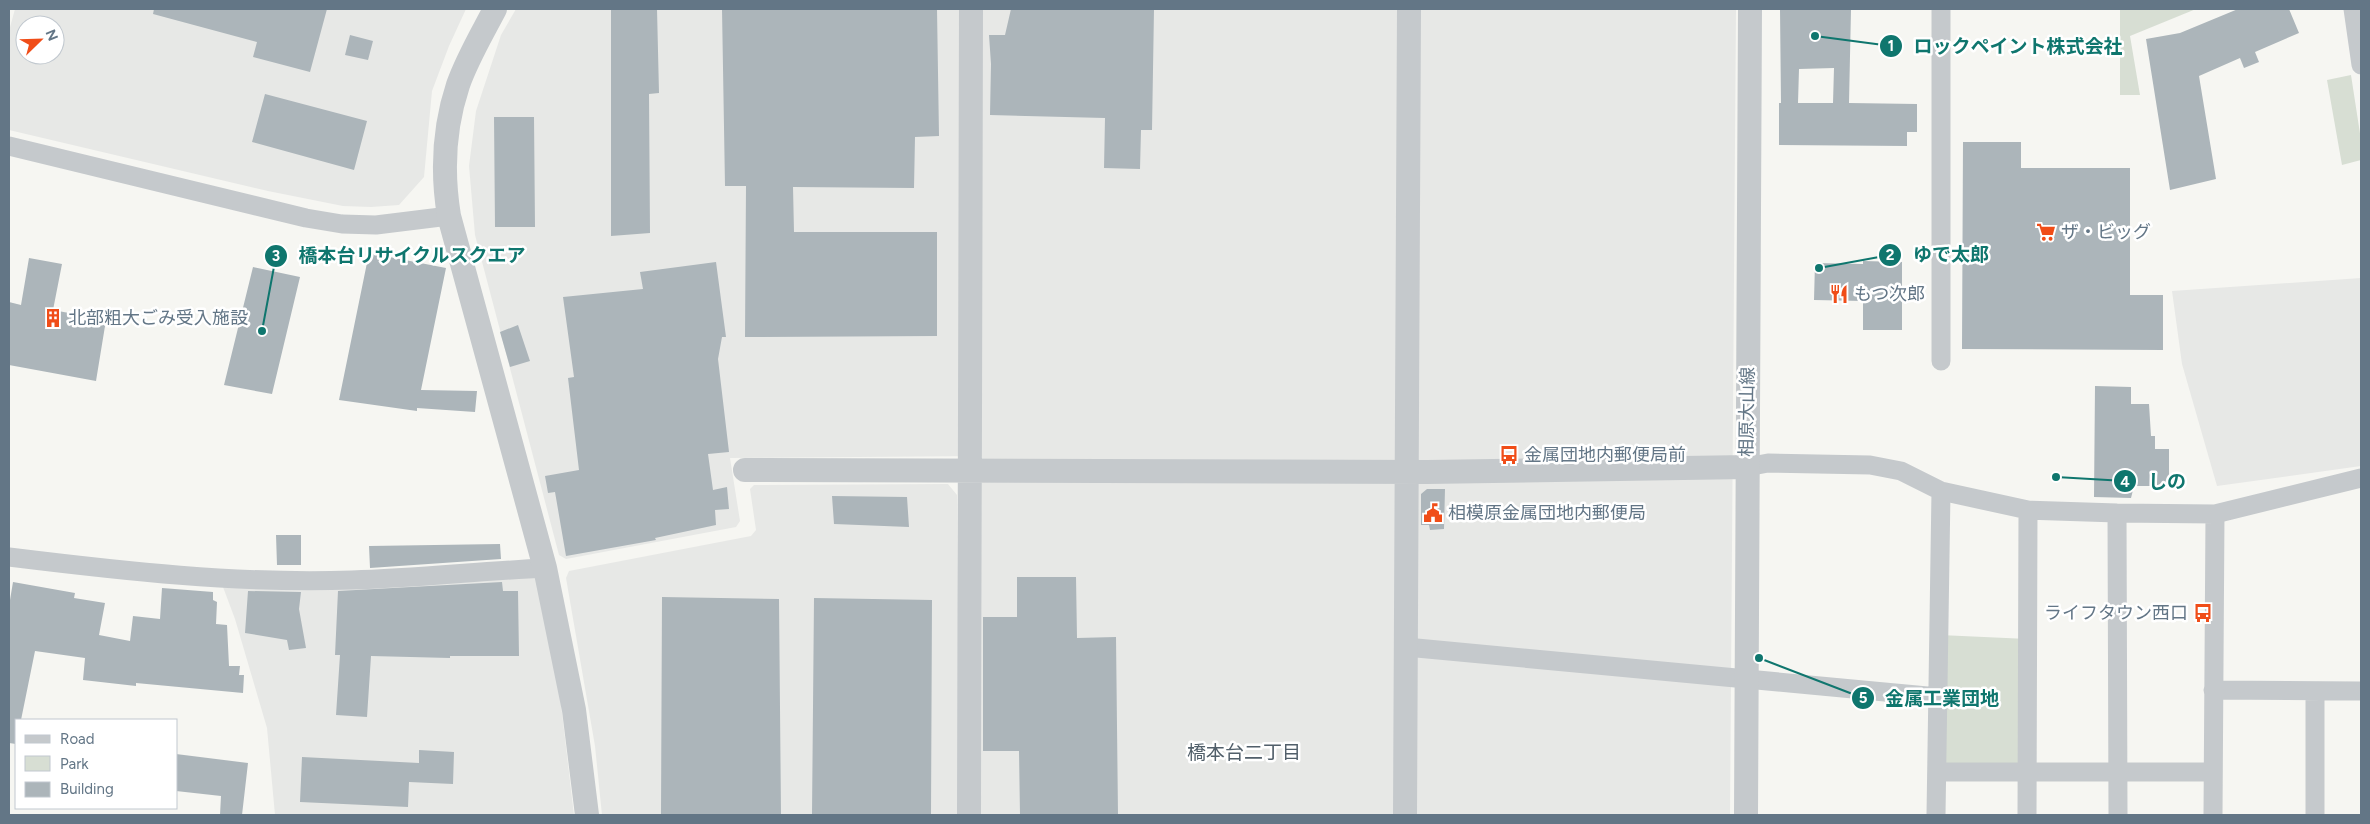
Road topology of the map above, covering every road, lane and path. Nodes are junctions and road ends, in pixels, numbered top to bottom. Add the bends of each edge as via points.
1 (495, 9) edge
2 (971, 9) edge
3 (1409, 9) edge
4 (1750, 9) edge
5 (1941, 9) edge
6 (2353, 9) edge
7 (2361, 65) edge
8 (9, 146) edge
9 (449, 216) junction
10 (1941, 360) dead end
11 (1747, 467) junction
12 (745, 470) dead end
13 (1406, 470) junction
14 (968, 471) junction
15 (2361, 478) edge
16 (1942, 491) junction
17 (2028, 510) junction
18 (2117, 513) junction
19 (2214, 514) junction
20 (9, 557) edge
21 (545, 568) junction
22 (1406, 647) junction
23 (1746, 679) junction
24 (2213, 690) junction
25 (2315, 691) junction
26 (2361, 691) edge
27 (1938, 697) junction
28 (2027, 771) junction
29 (1937, 772) junction
30 (2118, 772) junction
31 (2213, 772) junction
32 (587, 815) edge
33 (969, 815) edge
34 (1405, 815) edge
35 (1746, 815) edge
36 (1936, 815) edge
37 (2027, 815) edge
38 (2118, 815) edge
39 (2213, 815) edge
40 (2315, 815) edge

1 - 9 street via 468,60 450,116 445,164
2 - 14 street
3 - 13 street
4 - 11 street, 相原大山線
5 - 10 street
6 - 7 street
8 - 9 street via 342,224 376,225
9 - 21 street
11 - 13 street
11 - 16 street via 1768,463 1870,465 1901,471
11 - 23 street, 相原大山線
12 - 14 street
13 - 14 street
13 - 22 street
14 - 33 street
15 - 19 street
16 - 17 street
16 - 27 street
17 - 18 street
17 - 28 street
18 - 19 street
18 - 30 street
19 - 24 street
20 - 21 street via 220,579 351,580
21 - 32 street via 574,710
22 - 23 street
22 - 34 street
23 - 27 street
23 - 35 street, 相原大山線
24 - 25 street
24 - 31 street
25 - 26 street
25 - 40 street
27 - 29 street
28 - 29 street
28 - 30 street
28 - 37 street
29 - 36 street
30 - 31 street
30 - 38 street
31 - 39 street

